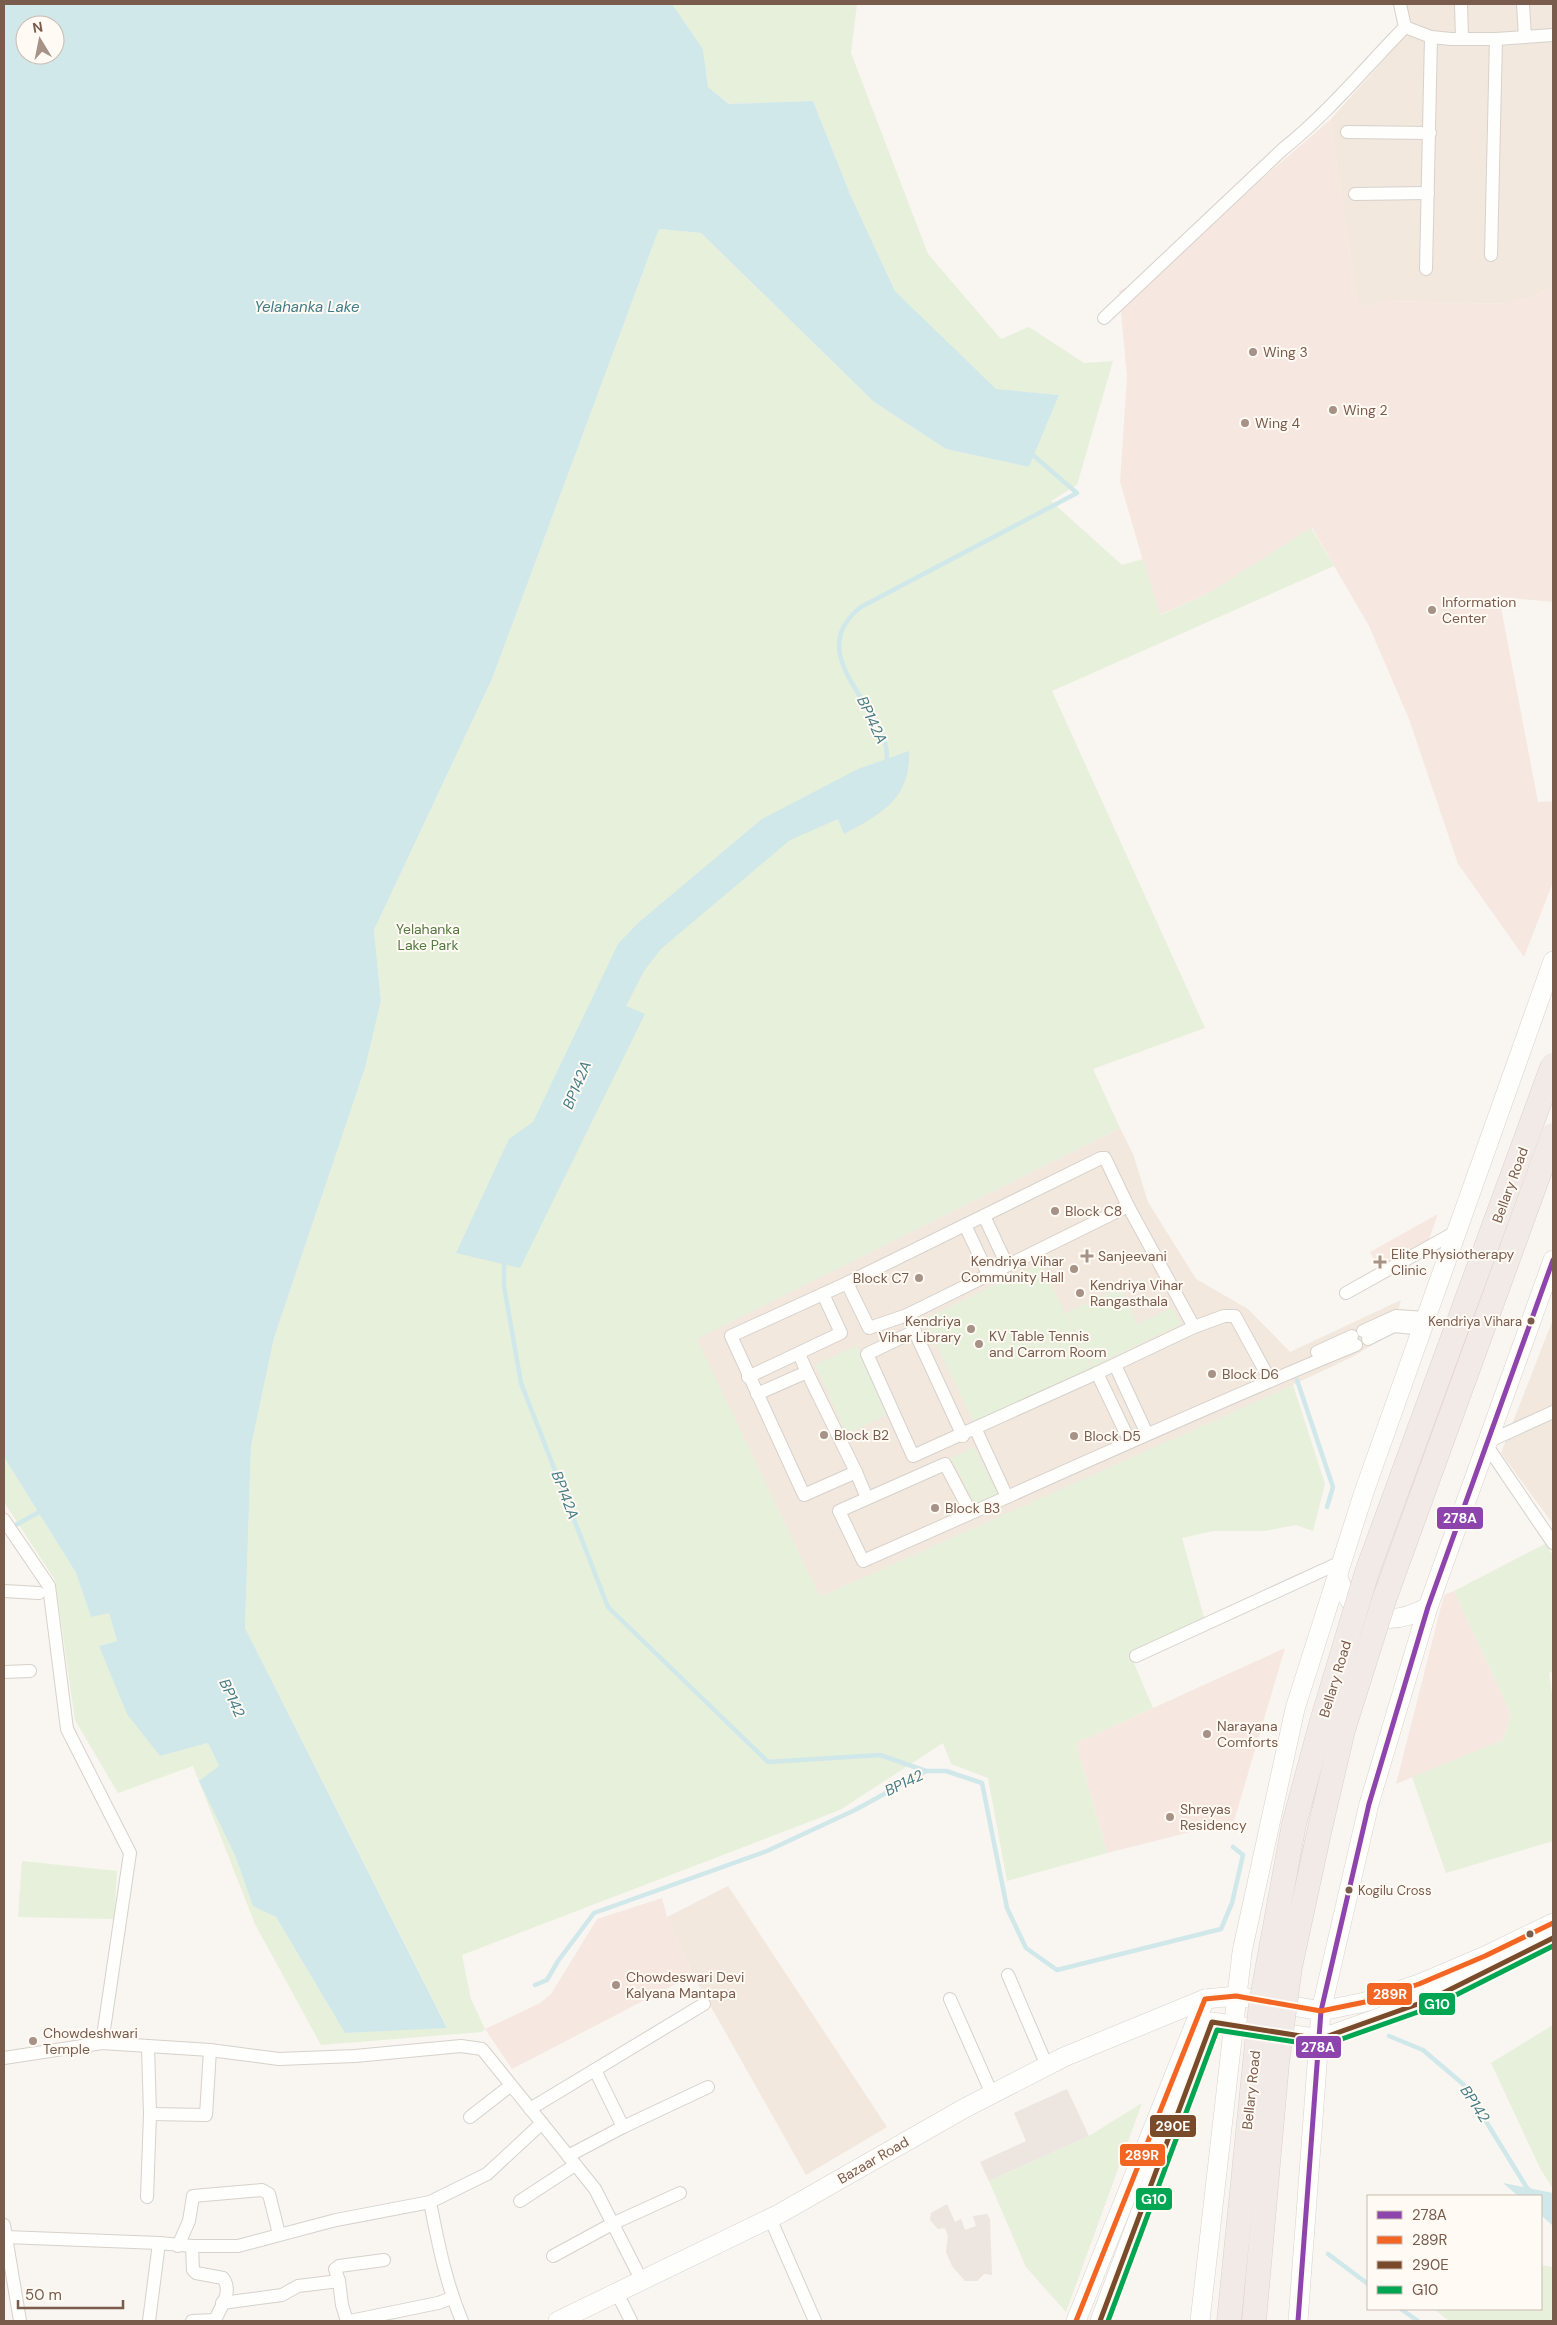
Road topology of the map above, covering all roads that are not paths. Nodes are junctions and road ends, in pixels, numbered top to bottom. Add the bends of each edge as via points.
1 (1400, 4) edge
2 (1461, 4) edge
3 (1523, 4) edge
4 (1405, 26) junction
5 (1553, 35) edge
6 (1431, 37) junction
7 (1525, 37) junction
8 (1462, 38) junction
9 (1496, 39) junction
10 (1347, 132) dead end
11 (1430, 134) junction
12 (1428, 193) junction
13 (1355, 194) dead end
14 (1491, 255) dead end
15 (1426, 269) dead end
16 (1104, 318) dead end
17 (1553, 961) edge
18 (1553, 1065) edge
19 (1553, 1135) edge
20 (1128, 1206) junction
21 (984, 1216) junction
22 (965, 1225) junction
23 (1459, 1230) junction
24 (1553, 1260) edge
25 (1007, 1265) junction
26 (988, 1274) junction
27 (847, 1284) junction
28 (1549, 1284) edge
29 (1346, 1293) dead end
30 (823, 1294) junction
31 (907, 1315) junction
32 (1425, 1323) junction
33 (1194, 1326) junction
34 (915, 1331) junction
35 (1360, 1338) junction
36 (799, 1354) junction
37 (1114, 1365) junction
38 (807, 1372) junction
39 (1097, 1373) junction
40 (748, 1377) junction
41 (1269, 1378) junction
42 (757, 1394) junction
43 (1553, 1412) edge
44 (976, 1430) junction
45 (1147, 1434) junction
46 (963, 1436) junction
47 (1130, 1442) junction
48 (1485, 1443) junction
49 (856, 1472) junction
50 (1008, 1497) junction
51 (868, 1498) junction
52 (971, 1514) junction
53 (4, 1520) edge
54 (1553, 1543) edge
55 (1339, 1567) junction
56 (4, 1591) edge
57 (39, 1593) dead end
58 (1428, 1607) junction
59 (1136, 1656) dead end
60 (30, 1670) dead end
61 (4, 1672) edge
62 (1553, 1923) edge
63 (1553, 1938) edge
64 (1008, 1975) dead end
65 (1419, 1984) junction
66 (950, 1999) dead end
67 (1429, 2000) junction
68 (704, 2004) dead end
69 (1211, 2006) junction
70 (1321, 2011) junction
71 (1233, 2024) junction
72 (1320, 2039) junction
73 (102, 2043) junction
74 (148, 2046) junction
75 (210, 2050) junction
76 (4, 2058) edge
77 (1047, 2066) junction
78 (595, 2070) junction
79 (510, 2086) junction
80 (708, 2087) dead end
81 (992, 2094) junction
82 (530, 2109) junction
83 (150, 2114) junction
84 (470, 2118) dead end
85 (542, 2123) junction
86 (623, 2127) junction
87 (572, 2161) junction
88 (680, 2193) dead end
89 (147, 2197) dead end
90 (520, 2201) dead end
91 (430, 2202) junction
92 (770, 2218) junction
93 (612, 2224) junction
94 (5, 2231) edge
95 (279, 2234) junction
96 (159, 2243) junction
97 (178, 2246) junction
98 (192, 2246) junction
99 (553, 2256) dead end
100 (384, 2260) dead end
101 (8, 2270) edge
102 (339, 2280) junction
103 (642, 2281) junction
104 (617, 2293) junction
105 (452, 2298) junction
106 (222, 2303) junction
107 (17, 2304) junction
108 (4, 2307) edge
109 (20, 2321) edge
110 (149, 2321) edge
111 (192, 2321) edge
112 (349, 2321) edge
113 (462, 2321) edge
114 (558, 2321) edge
115 (631, 2321) edge
116 (815, 2321) edge
117 (1076, 2321) edge
118 (1100, 2321) edge
119 (1200, 2321) edge
120 (1229, 2321) edge
121 (1254, 2321) edge
122 (1298, 2321) edge

1 - 4 street
2 - 8 street
3 - 7 street
4 - 6 street
4 - 16 street via 1314,124 1283,149
5 - 7 street
6 - 8 street
6 - 11 street
7 - 9 street
8 - 9 street
9 - 14 street
10 - 11 street
11 - 12 street
12 - 13 street
12 - 15 street
17 - 23 main road
18 - 120 highway, Bellary Road, bridge via 1367,1572 1297,1815 1261,2004
19 - 121 highway, Bellary Road, bridge via 1385,1597 1341,1739 1290,1968 1276,2063
20 - 21 street via 1102,1157
20 - 25 street
20 - 33 street
21 - 22 street
21 - 25 street
22 - 26 street
22 - 27 street
23 - 29 street
23 - 32 main road
24 - 28 main road
25 - 26 street
26 - 31 street
27 - 30 street
27 - 31 street via 869,1328
28 - 48 main road
30 - 36 street via 841,1333
30 - 40 street via 731,1336
31 - 34 street
32 - 35 street via 1394,1326
32 - 35 street via 1396,1316
32 - 55 main road
33 - 37 street
33 - 41 street via 1224,1316 1235,1316
34 - 46 street
34 - 46 street via 867,1354 912,1455
35 - 41 street
36 - 38 street
36 - 40 street
37 - 39 street
37 - 45 street
38 - 42 street
38 - 49 street
39 - 44 street
39 - 47 street
40 - 42 street
41 - 45 street
42 - 49 street via 804,1495
43 - 48 street
44 - 46 street
44 - 50 street
45 - 47 street
47 - 50 street
48 - 54 street
48 - 58 main road
49 - 51 street
50 - 52 street
51 - 52 street via 946,1464
51 - 52 street via 839,1511 863,1561
53 - 73 street via 49,1586 67,1729 130,1853
55 - 58 main road via 1341,1590 1350,1602 1373,1616 1396,1620
55 - 59 street
55 - 69 main road via 1295,1709 1244,1944
56 - 57 street
58 - 70 main road via 1369,1804
60 - 61 street
62 - 65 main road
63 - 67 main road
64 - 77 street
65 - 67 main road
65 - 70 main road via 1365,2002
66 - 81 street
67 - 72 main road
68 - 78 street
69 - 70 main road
69 - 71 main road
69 - 71 main road
69 - 77 main road, Bazaar Road
69 - 117 main road via 1185,2044
69 - 118 main road
70 - 72 main road
71 - 72 main road
71 - 119 main road
72 - 122 main road
73 - 74 street
73 - 76 street
74 - 75 street
74 - 83 street
75 - 79 street via 279,2059 462,2046 482,2049
75 - 83 street via 206,2115
77 - 81 main road, Bazaar Road
78 - 82 street
78 - 86 street
79 - 82 street
79 - 84 street
80 - 86 street
81 - 92 main road, Bazaar Road
82 - 85 street
83 - 89 street
85 - 87 street
85 - 91 street via 487,2174
86 - 87 street
87 - 90 street
87 - 93 street via 595,2190
88 - 93 street
91 - 95 street
91 - 105 street
92 - 103 main road, Bazaar Road
92 - 116 street
93 - 99 street
93 - 103 street
94 - 96 street
94 - 101 street
95 - 97 street via 268,2194 262,2190 193,2196 189,2220
95 - 98 street via 238,2246
96 - 97 street
96 - 110 street
97 - 98 street
98 - 106 street via 193,2270 223,2278 226,2282 226,2298
100 - 102 street via 339,2266 336,2269
101 - 107 street
102 - 106 street via 298,2286 282,2295
102 - 112 street via 342,2305
103 - 104 main road, Bazaar Road
104 - 114 main road, Bazaar Road
104 - 115 street
105 - 112 street
105 - 113 street
106 - 111 street via 215,2320
107 - 108 street
107 - 109 street

